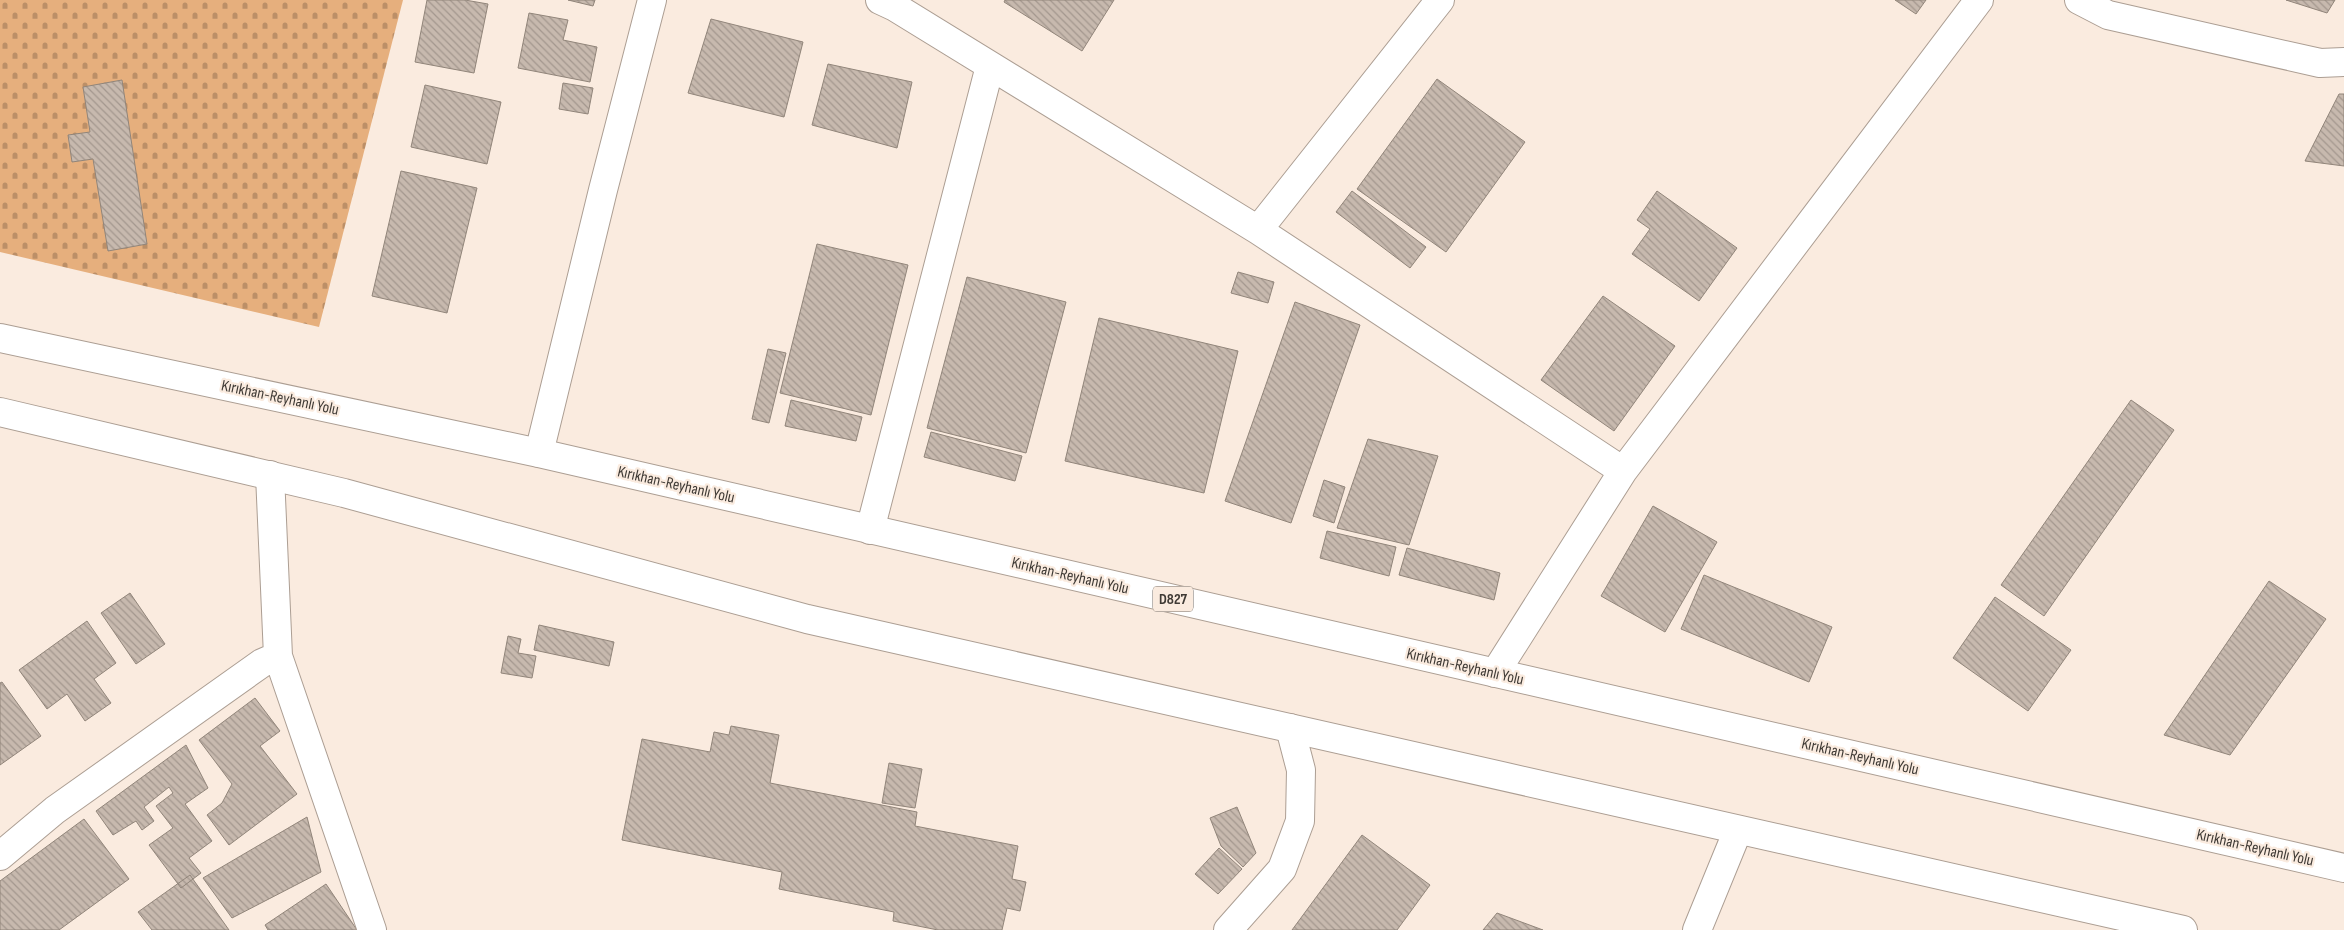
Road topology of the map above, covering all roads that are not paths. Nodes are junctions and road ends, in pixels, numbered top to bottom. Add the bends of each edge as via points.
1 (652, 0) edge
2 (1440, 0) edge
3 (1979, 0) edge
4 (2079, 0) edge
5 (892, 2) edge
6 (2344, 62) edge
7 (990, 66) junction
8 (1258, 230) junction
9 (0, 338) edge
10 (0, 412) edge
11 (539, 453) junction
12 (1623, 471) junction
13 (270, 475) junction
14 (870, 530) junction
15 (278, 656) junction
16 (1495, 674) junction
17 (1290, 728) junction
18 (1738, 830) junction
19 (0, 856) edge
20 (2344, 868) edge
21 (372, 930) edge
22 (1228, 930) edge
23 (1697, 930) edge
24 (2183, 930) edge

1 - 11 main road
2 - 8 main road
3 - 12 main road
4 - 6 main road via 2108,15 2320,63
5 - 7 main road
7 - 8 main road
7 - 14 main road
8 - 12 main road
9 - 11 main road, Kırıkhan-Reyhanlı Yolu / D827
10 - 13 main road
11 - 14 main road, Kırıkhan-Reyhanlı Yolu / D827
12 - 16 main road
13 - 15 main road
13 - 17 main road via 354,495 807,620
14 - 16 main road, Kırıkhan-Reyhanlı Yolu / D827
15 - 19 main road via 262,663 55,810
15 - 21 main road
16 - 20 main road, Kırıkhan-Reyhanlı Yolu / D827
17 - 18 main road
17 - 22 main road via 1301,770 1300,821 1282,869
18 - 23 main road
18 - 24 main road

